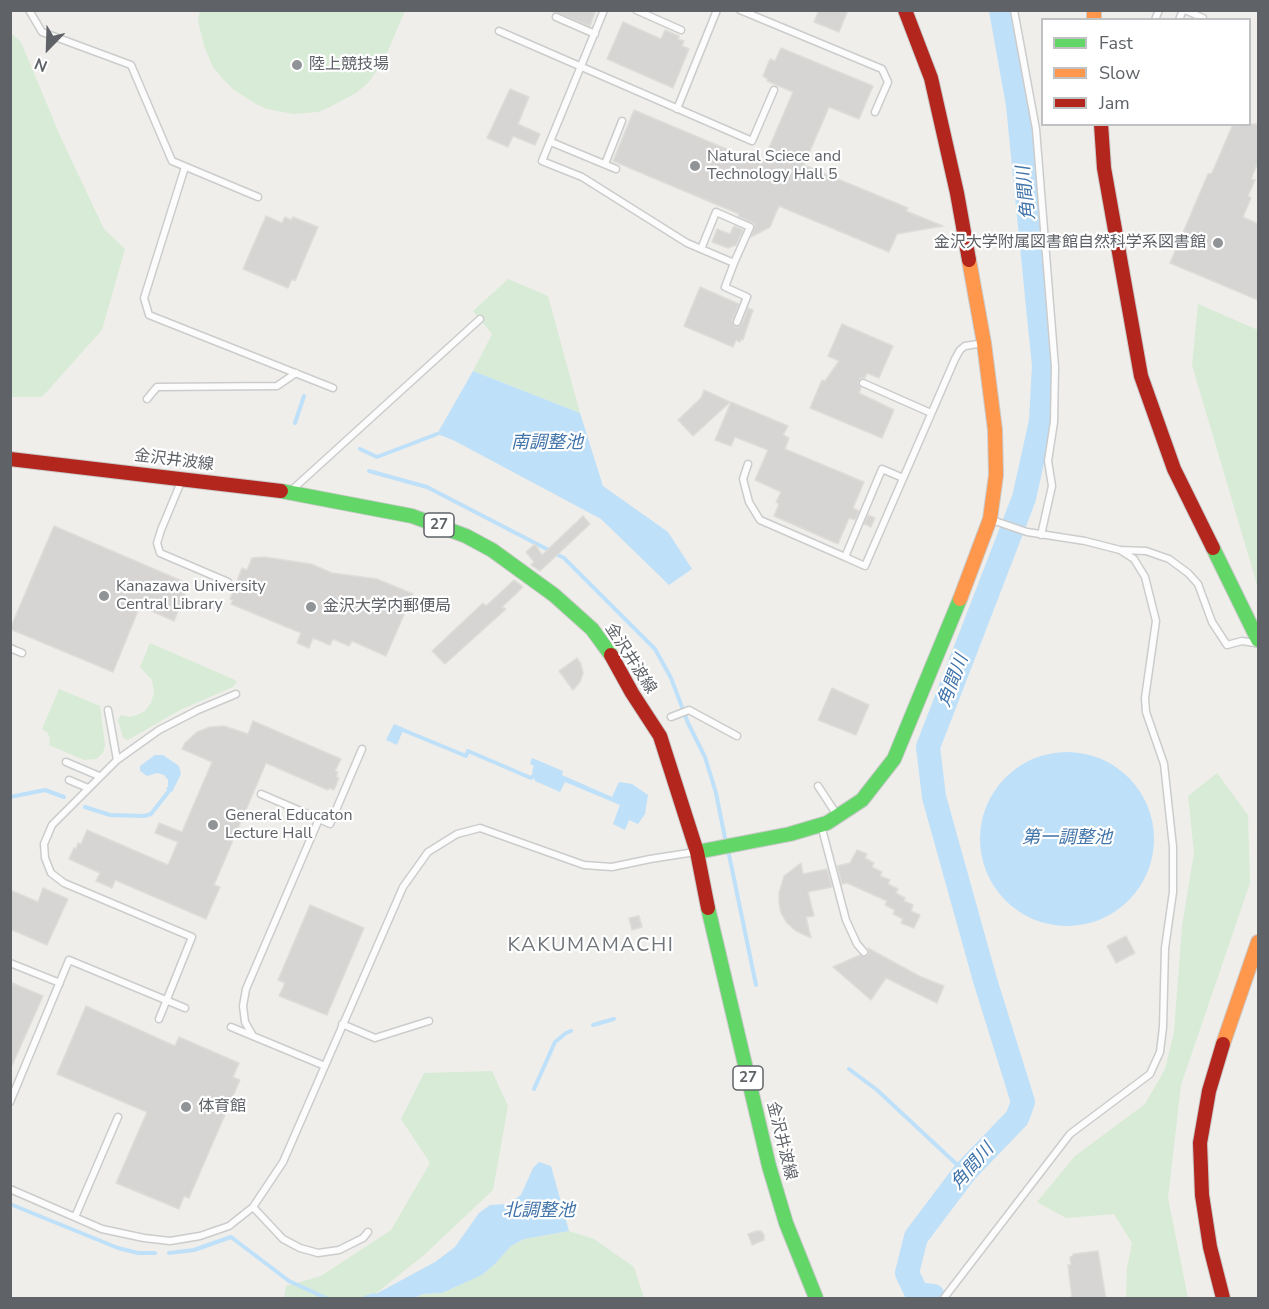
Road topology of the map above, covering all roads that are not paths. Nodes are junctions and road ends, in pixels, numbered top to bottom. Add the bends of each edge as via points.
1 (29, 10) edge
2 (604, 10) edge
3 (636, 10) edge
4 (717, 10) edge
5 (740, 10) edge
6 (905, 10) edge
7 (1014, 10) edge
8 (1184, 10) edge
9 (556, 17) dead end
10 (1203, 18) edge
11 (681, 30) dead end
12 (499, 31) dead end
13 (595, 34) junction
14 (581, 68) junction
15 (774, 90) dead end
16 (677, 109) junction
17 (875, 112) dead end
18 (622, 121) dead end
19 (1101, 126) edge
20 (551, 142) junction
21 (605, 164) junction
22 (185, 167) junction
23 (616, 169) dead end
24 (258, 196) dead end
25 (700, 249) junction
26 (735, 263) junction
27 (480, 319) dead end
28 (736, 322) dead end
29 (984, 343) junction
30 (296, 373) junction
31 (863, 383) dead end
32 (333, 388) dead end
33 (147, 399) dead end
34 (931, 413) junction
35 (10, 459) edge
36 (748, 464) dead end
37 (903, 478) junction
38 (183, 479) junction
39 (291, 492) junction
40 (990, 519) junction
41 (1041, 535) junction
42 (1120, 550) junction
43 (845, 557) junction
44 (228, 582) dead end
45 (1258, 642) edge
46 (10, 648) edge
47 (22, 653) dead end
48 (236, 694) dead end
49 (108, 710) dead end
50 (673, 716) dead end
51 (737, 736) dead end
52 (362, 749) dead end
53 (117, 760) junction
54 (66, 762) dead end
55 (99, 776) junction
56 (69, 780) dead end
57 (818, 786) dead end
58 (88, 788) junction
59 (261, 794) dead end
60 (837, 816) junction
61 (319, 819) junction
62 (821, 824) junction
63 (697, 852) junction
64 (1258, 942) edge
65 (864, 952) dead end
66 (10, 963) edge
67 (60, 983) junction
68 (166, 1000) junction
69 (185, 1008) dead end
70 (159, 1019) dead end
71 (429, 1021) dead end
72 (342, 1024) junction
73 (231, 1027) dead end
74 (253, 1036) junction
75 (325, 1066) junction
76 (13, 1089) edge
77 (10, 1102) edge
78 (118, 1116) dead end
79 (10, 1189) edge
80 (254, 1207) junction
81 (75, 1217) junction
82 (368, 1232) dead end
83 (816, 1299) edge
84 (944, 1299) edge
85 (1223, 1299) edge

1 - 22 lane via 42,32 130,65 172,161
2 - 13 lane
3 - 11 lane
4 - 16 lane
5 - 17 lane via 882,69 888,82
6 - 29 street via 931,78
7 - 41 lane via 1036,129 1055,367 1054,423 1048,461 1052,486
8 - 10 lane
9 - 13 lane
12 - 14 lane
13 - 14 lane
14 - 16 lane
14 - 20 lane
15 - 16 lane via 752,141
18 - 21 lane
19 - 45 street via 1104,168 1141,376 1174,469
20 - 21 lane
20 - 25 lane via 542,161 582,177
21 - 23 lane
22 - 24 lane
22 - 30 lane via 144,298 149,315
25 - 26 lane
25 - 26 lane via 716,212 750,227
26 - 28 lane via 724,287 747,297
27 - 39 lane
29 - 34 lane via 960,350
29 - 40 street via 995,430 996,475
30 - 32 lane
30 - 33 lane via 277,386 157,387
31 - 34 lane
34 - 37 lane
35 - 38 street, 金沢井波線 / 27
36 - 43 lane via 742,479 760,520
37 - 43 lane via 865,566
37 - 43 lane via 882,469
38 - 39 street, 金沢井波線 / 27
38 - 44 lane via 161,530 160,553
39 - 63 street, 金沢井波線 / 27 via 439,525 492,550 554,595 592,629 660,736
40 - 41 lane
40 - 60 street via 894,759 862,800
41 - 42 lane
42 - 45 lane via 1146,551 1169,559 1198,584 1212,622 1227,645
42 - 84 lane via 1134,560 1145,577 1155,621 1146,712 1164,764 1173,847 1160,1052 1150,1074 1070,1134
46 - 47 lane
48 - 53 lane via 159,730
49 - 53 lane
50 - 51 lane via 689,710
52 - 61 lane via 330,824
53 - 55 lane
54 - 55 lane
55 - 58 lane
56 - 58 lane
57 - 60 lane
58 - 68 lane via 52,825 44,844 45,858 51,873 64,883 192,938
59 - 61 lane
60 - 62 street
61 - 74 lane via 246,989 245,1022
62 - 63 street
62 - 65 lane via 846,920
63 - 72 lane via 612,867 584,865 480,828 457,834 428,852 403,887
63 - 83 street, 金沢井波線 / 27 via 769,1166
64 - 85 street via 1209,1090 1200,1143 1205,1216
66 - 67 lane
67 - 68 lane via 69,960
67 - 76 lane
68 - 69 lane
68 - 70 lane
71 - 72 lane via 375,1038
72 - 75 lane
73 - 74 lane
74 - 75 lane
75 - 80 lane via 283,1162
76 - 77 lane
78 - 81 lane
79 - 81 lane
80 - 81 lane via 229,1226 170,1241 102,1229
80 - 82 lane via 283,1239 318,1253 339,1250

